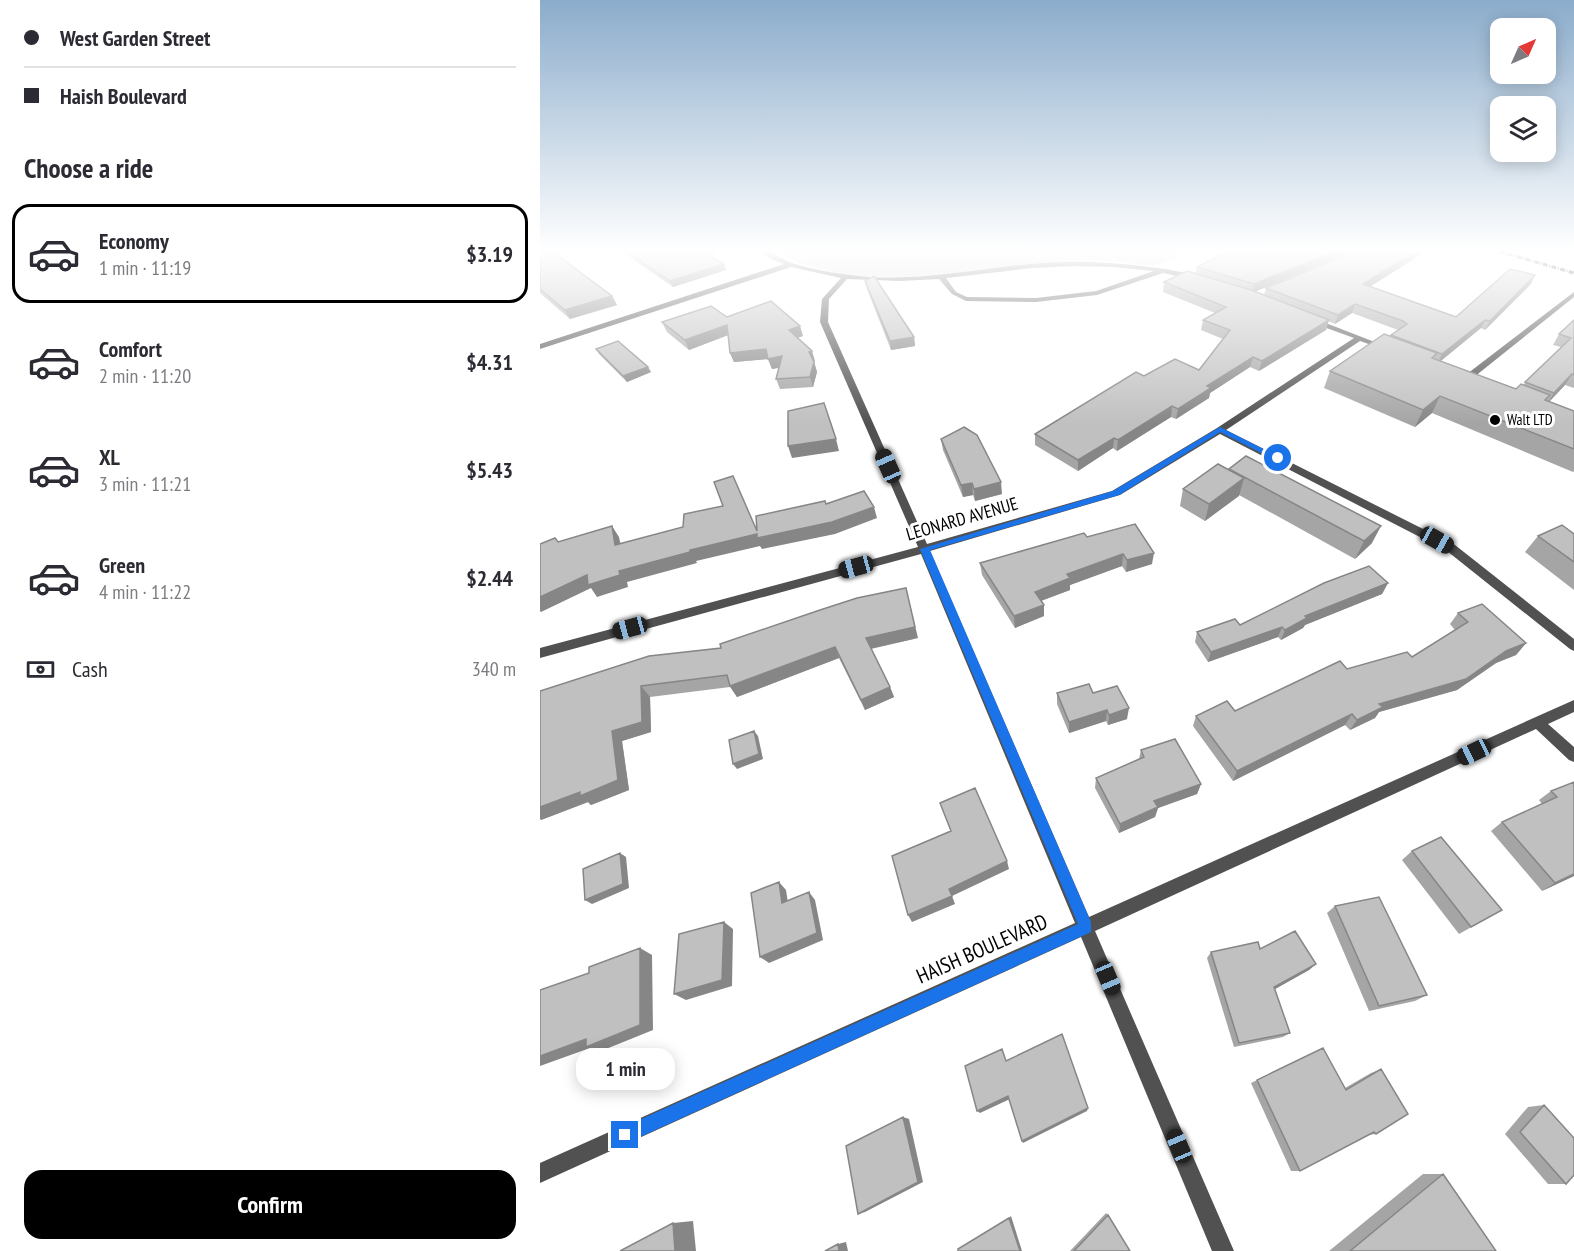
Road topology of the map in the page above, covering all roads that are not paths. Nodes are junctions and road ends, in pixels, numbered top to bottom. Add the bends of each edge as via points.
1 (660, 307) edge
2 (825, 307) edge
3 (1557, 307) edge
4 (1305, 317) edge
5 (1359, 338) junction
6 (540, 347) edge
7 (1400, 354) edge
8 (1455, 375) edge
9 (1466, 379) junction
10 (1478, 383) edge
11 (1220, 429) junction
12 (924, 549) junction
13 (1574, 646) edge
14 (540, 653) edge
15 (1574, 706) edge
16 (1538, 723) junction
17 (1574, 756) edge
18 (1086, 927) junction
19 (540, 1173) edge
20 (1223, 1251) edge

1 - 6 street
2 - 12 street via 824,322
3 - 9 street
4 - 5 street
5 - 7 street
5 - 11 street, LEONARD AVENUE
8 - 9 street
9 - 10 street
11 - 12 street, LEONARD AVENUE via 1116,493
11 - 13 street via 1451,548
12 - 14 street, LEONARD AVENUE
12 - 18 street
15 - 16 street, HAISH BOULEVARD
16 - 17 street
16 - 18 street, HAISH BOULEVARD
18 - 19 street, HAISH BOULEVARD
18 - 20 street

